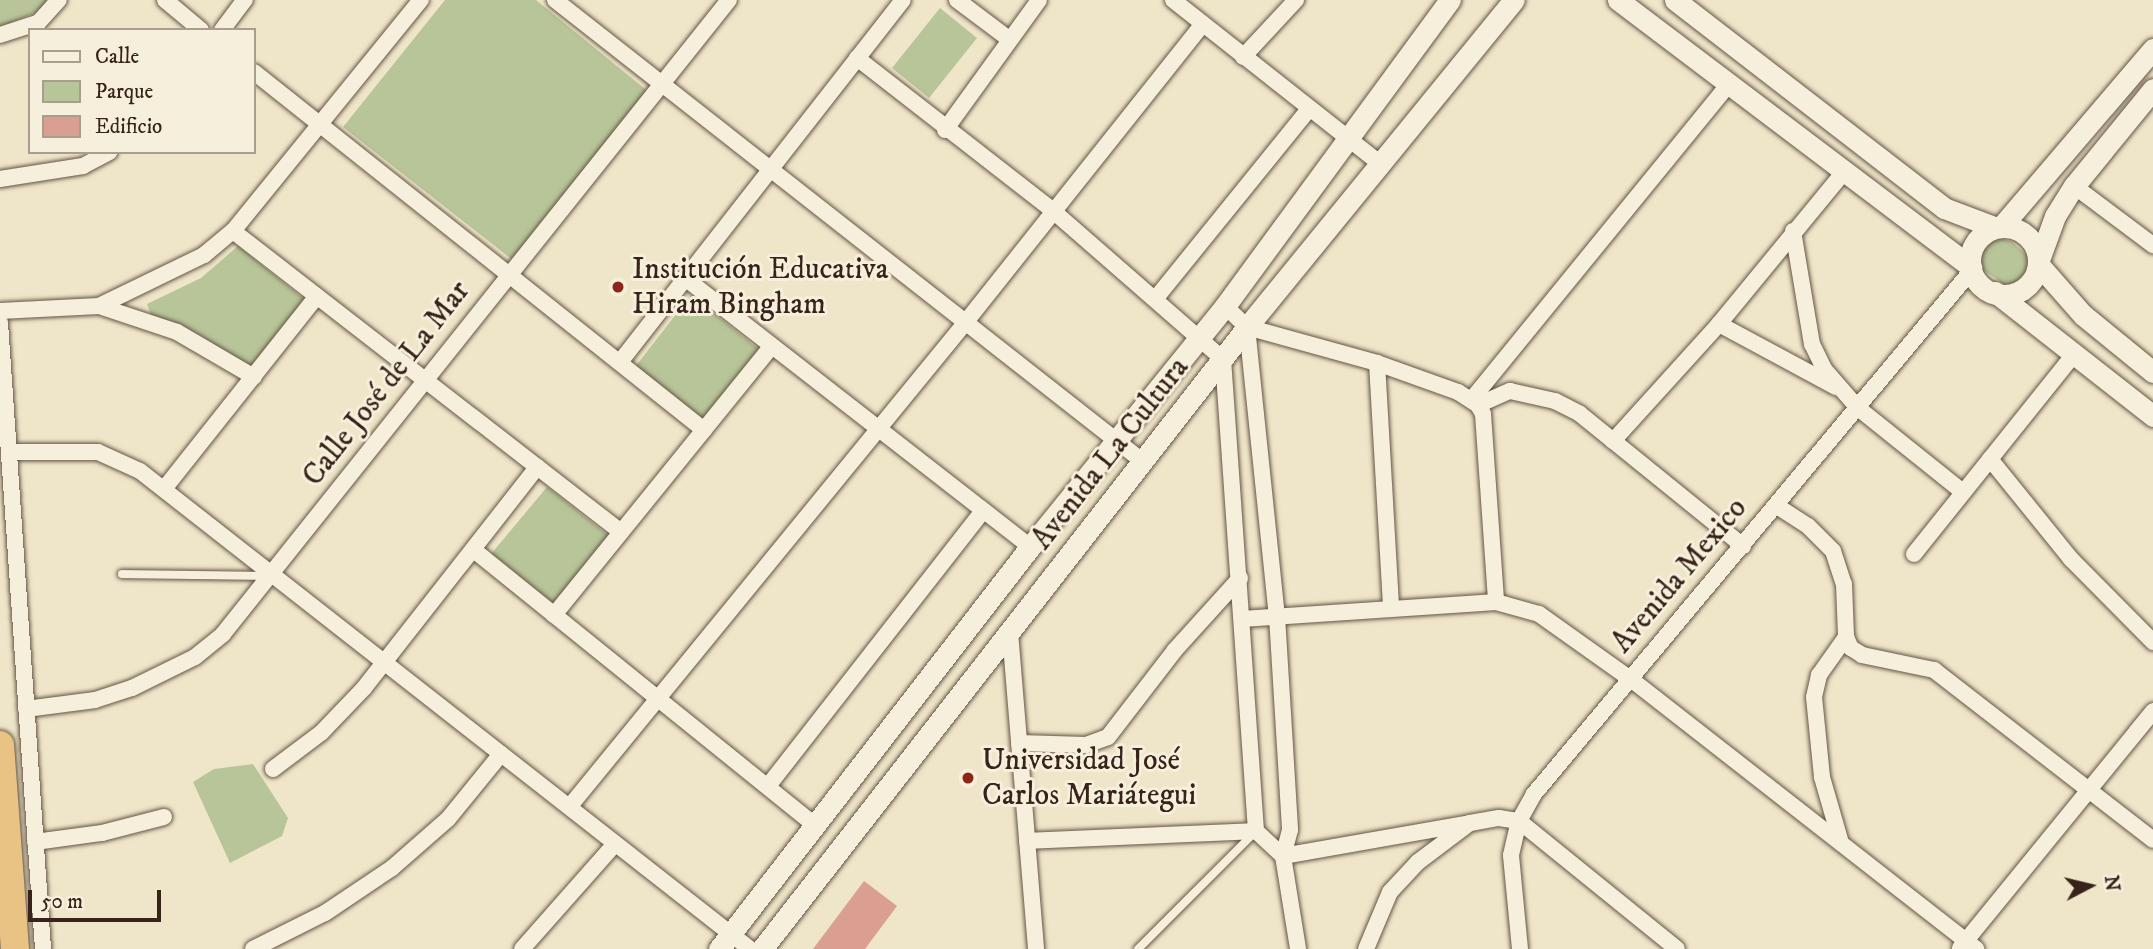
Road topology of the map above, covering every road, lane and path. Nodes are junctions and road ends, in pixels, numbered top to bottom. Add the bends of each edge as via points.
1 (59, 0) edge
2 (165, 0) edge
3 (244, 0) edge
4 (421, 0) edge
5 (555, 0) edge
6 (729, 0) edge
7 (903, 0) edge
8 (957, 0) edge
9 (1039, 0) edge
10 (1173, 0) edge
11 (1296, 0) edge
12 (1450, 0) edge
13 (1514, 0) edge
14 (1618, 0) edge
15 (1675, 0) edge
16 (1203, 24) junction
17 (199, 28) edge
18 (223, 28) edge
19 (0, 35) edge
20 (1009, 39) junction
21 (2153, 49) edge
22 (1243, 57) junction
23 (857, 58) junction
24 (256, 74) edge
25 (1730, 83) junction
26 (659, 85) junction
27 (2153, 89) edge
28 (1309, 109) junction
29 (319, 124) junction
30 (945, 130) junction
31 (1348, 139) junction
32 (105, 154) edge
33 (1382, 164) junction
34 (770, 170) junction
35 (1844, 172) junction
36 (0, 179) edge
37 (2074, 186) junction
38 (1052, 210) junction
39 (1997, 227) junction
40 (233, 231) junction
41 (1794, 231) junction
42 (2153, 245) edge
43 (2039, 262) junction
44 (1971, 269) junction
45 (509, 274) junction
46 (685, 278) junction
47 (1993, 291) junction
48 (317, 296) junction
49 (1156, 298) junction
50 (99, 306) junction
51 (1225, 306) junction
52 (0, 311) edge
53 (0, 323) edge
54 (965, 323) junction
55 (1719, 324) junction
56 (1247, 327) junction
57 (1200, 335) junction
58 (772, 346) junction
59 (2074, 354) junction
60 (1223, 359) junction
61 (620, 362) junction
62 (1377, 363) junction
63 (2153, 372) edge
64 (254, 377) junction
65 (426, 380) junction
66 (1838, 388) junction
67 (1475, 402) junction
68 (1857, 408) junction
69 (2153, 416) edge
70 (704, 430) junction
71 (878, 430) junction
72 (1116, 440) junction
73 (1613, 441) junction
74 (9, 452) junction
75 (1990, 459) junction
76 (1142, 460) junction
77 (537, 467) junction
78 (164, 489) junction
79 (1963, 492) junction
80 (1776, 506) junction
81 (983, 511) junction
82 (621, 532) junction
83 (1743, 546) junction
84 (1030, 547) junction
85 (475, 551) junction
86 (1914, 554) dead end
87 (122, 575) dead end
88 (274, 576) junction
89 (1240, 578) junction
90 (1496, 602) junction
91 (1391, 608) junction
92 (554, 615) junction
93 (1277, 616) junction
94 (1242, 619) junction
95 (1010, 632) junction
96 (1846, 637) junction
97 (2153, 642) edge
98 (385, 663) junction
99 (1632, 680) junction
100 (657, 694) junction
101 (26, 709) junction
102 (2153, 711) edge
103 (1019, 743) junction
104 (0, 744) edge
105 (501, 754) junction
106 (273, 769) dead end
107 (768, 786) junction
108 (2090, 789) junction
109 (570, 806) junction
110 (164, 817) dead end
111 (1519, 821) junction
112 (1470, 824) junction
113 (816, 825) junction
114 (1256, 831) junction
115 (2153, 840) edge
116 (1027, 841) junction
117 (35, 842) junction
118 (1841, 843) junction
119 (615, 844) junction
120 (1283, 856) junction
121 (726, 942) edge
122 (1967, 946) edge
123 (15, 949) edge
124 (43, 949) edge
125 (253, 949) edge
126 (522, 949) edge
127 (750, 949) edge
128 (762, 949) edge
129 (1036, 949) edge
130 (1138, 949) edge
131 (1298, 949) edge
132 (1366, 949) edge
133 (1520, 949) edge
134 (1677, 949) edge

1 - 19 street via 38,23
2 - 17 street
3 - 18 street
4 - 29 street
5 - 26 street
6 - 26 street, Calle José de La Mar
7 - 23 street
8 - 20 street
9 - 20 street
10 - 16 street
11 - 22 street
12 - 31 street, Avenida La Cultura
13 - 33 street, Avenida La Cultura
14 - 25 street
15 - 39 street via 1944,208
16 - 22 street
16 - 38 street
20 - 30 street
21 - 39 street
22 - 28 street
23 - 30 street
23 - 34 street
24 - 29 street
25 - 35 street
25 - 67 street
26 - 34 street
26 - 45 street, Calle José de La Mar
27 - 37 street
28 - 31 street
28 - 49 street
29 - 40 street
29 - 45 street
30 - 38 street
31 - 33 street
31 - 51 street, Avenida La Cultura
32 - 36 street via 83,166
33 - 56 street, Avenida La Cultura
34 - 46 street
34 - 54 street
35 - 41 street
35 - 44 street
37 - 42 street
37 - 43 street via 2055,216
38 - 49 street
38 - 54 street
39 - 43 street via 2021,234
39 - 44 street via 1972,244
40 - 48 street
40 - 50 street via 204,255
41 - 55 street
41 - 66 street via 1812,344
43 - 47 street via 2038,275 2026,290 2016,294
43 - 63 street via 2082,315
44 - 47 street
44 - 68 street, Avenida Mexico
45 - 61 street
45 - 65 street, Calle José de La Mar
46 - 58 street
46 - 61 street
47 - 59 street
48 - 64 street
48 - 65 street
49 - 57 street
50 - 52 street
50 - 64 street via 177,332
51 - 56 street
51 - 57 street, Avenida La Cultura
53 - 74 street
54 - 71 street
54 - 72 street
55 - 66 street
55 - 73 street
56 - 60 street, Avenida La Cultura
56 - 62 street
56 - 93 street
57 - 60 street
57 - 72 street, Avenida La Cultura
58 - 70 street
58 - 71 street
59 - 69 street
59 - 75 street
60 - 76 street, Avenida La Cultura
60 - 89 street
61 - 70 street
62 - 67 street
62 - 91 street
64 - 78 street
65 - 77 street
65 - 88 street, Calle José de La Mar
66 - 68 street
67 - 73 street via 1510,391 1529,392 1580,414
67 - 90 street via 1483,414
68 - 79 street
68 - 80 street, Avenida Mexico
70 - 82 street
71 - 81 street
71 - 100 street
72 - 76 street
72 - 84 street, Avenida La Cultura
73 - 83 street
74 - 78 street via 98,452
74 - 101 street
75 - 79 street
75 - 97 street via 2071,559
76 - 95 street, Avenida La Cultura
77 - 82 street
77 - 85 street
78 - 88 street
79 - 86 street
80 - 83 street, Avenida Mexico
80 - 96 street via 1808,526 1833,551 1844,584
81 - 84 street
81 - 107 street
82 - 92 street
83 - 99 street, Avenida Mexico
84 - 113 street, Avenida La Cultura
85 - 92 street
85 - 98 street
87 - 88 lane
88 - 98 street
88 - 101 street, Calle José de La Mar via 223,634 163,675 95,700
89 - 94 street
89 - 103 street via 1175,650 1108,737 1086,745
90 - 91 street
90 - 99 street via 1539,614
91 - 93 street
92 - 100 street
93 - 94 street
93 - 120 street via 1290,830
94 - 114 street
95 - 103 street
95 - 128 street, Avenida La Cultura
96 - 108 street via 1862,655 1934,670
96 - 118 street via 1819,676 1814,697 1822,777
98 - 105 street
98 - 106 street via 321,733
99 - 111 street, Avenida Mexico via 1534,794
99 - 118 street
100 - 107 street
100 - 109 street
101 - 117 street
102 - 108 street
103 - 116 street
104 - 123 highway
105 - 109 street
105 - 125 street via 448,819 392,868 325,913
107 - 113 street
108 - 115 street
108 - 122 street
109 - 119 street
110 - 117 street via 102,833
111 - 112 street via 1499,818
111 - 133 street, Avenida Mexico via 1511,855
111 - 134 street
112 - 120 street
112 - 132 street via 1418,862 1390,892
113 - 121 street, Avenida La Cultura
114 - 116 street
114 - 120 street
114 - 130 lane
116 - 129 street
117 - 124 street
118 - 122 street
119 - 121 street
119 - 126 street
120 - 131 street
121 - 127 street

